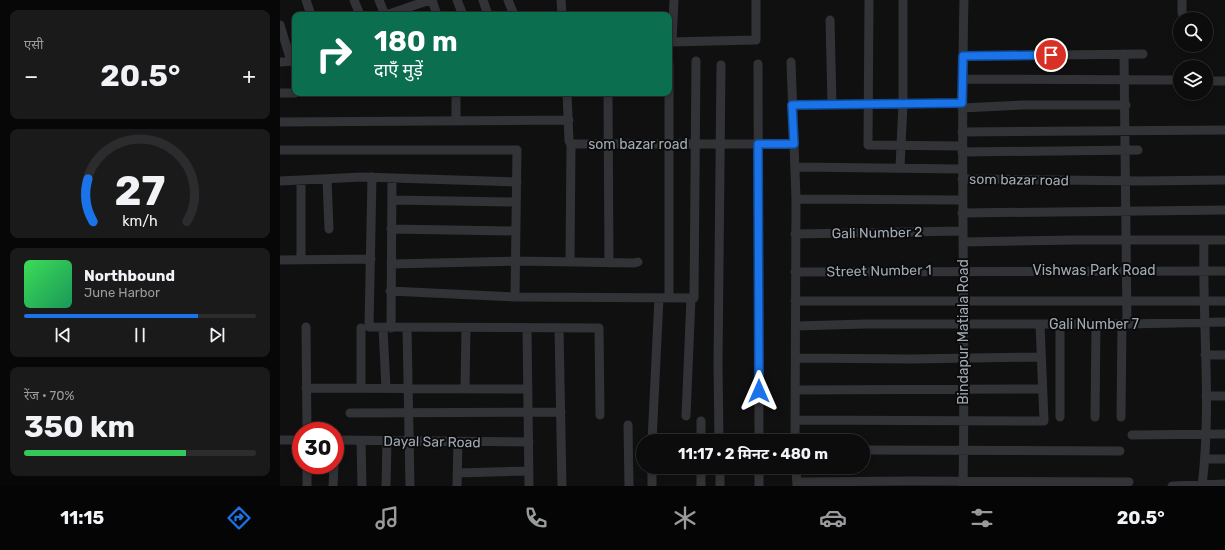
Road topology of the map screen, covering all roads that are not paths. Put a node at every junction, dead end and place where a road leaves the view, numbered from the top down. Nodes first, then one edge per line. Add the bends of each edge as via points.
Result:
1 (306, 0) edge
2 (354, 0) edge
3 (379, 0) edge
4 (431, 0) edge
5 (457, 0) edge
6 (483, 0) edge
7 (508, 0) edge
8 (561, 0) edge
9 (674, 0) edge
10 (756, 0) edge
11 (869, 0) edge
12 (903, 0) edge
13 (964, 0) edge
14 (1182, 0) edge
15 (408, 8) edge
16 (310, 12) edge
17 (359, 12) edge
18 (385, 12) edge
19 (395, 12) edge
20 (436, 12) edge
21 (462, 12) edge
22 (487, 12) edge
23 (513, 12) edge
24 (562, 12) edge
25 (1182, 12) edge
26 (830, 20) dead end
27 (280, 24) edge
28 (672, 28) edge
29 (672, 42) edge
30 (1124, 54) junction
31 (1143, 54) dead end
32 (963, 56) junction
33 (292, 58) edge
34 (292, 61) edge
35 (696, 61) dead end
36 (280, 62) edge
37 (791, 62) dead end
38 (758, 64) dead end
39 (721, 65) dead end
40 (962, 79) junction
41 (1125, 80) junction
42 (1173, 80) edge
43 (1213, 80) edge
44 (1225, 81) edge
45 (280, 93) edge
46 (292, 93) edge
47 (456, 96) edge
48 (567, 96) edge
49 (608, 96) edge
50 (669, 96) edge
51 (832, 104) junction
52 (868, 104) junction
53 (903, 104) junction
54 (792, 105) junction
55 (962, 105) junction
56 (1126, 105) junction
57 (569, 120) junction
58 (456, 121) junction
59 (280, 122) edge
60 (1125, 130) junction
61 (1225, 130) edge
62 (962, 132) junction
63 (670, 143) junction
64 (571, 144) junction
65 (609, 144) junction
66 (695, 144) junction
67 (719, 144) junction
68 (758, 144) junction
69 (794, 144) junction
70 (902, 146) junction
71 (962, 148) junction
72 (280, 150) edge
73 (1125, 150) junction
74 (1138, 150) dead end
75 (795, 167) junction
76 (900, 168) junction
77 (962, 169) junction
78 (372, 177) junction
79 (392, 178) junction
80 (327, 179) junction
81 (962, 179) junction
82 (301, 180) junction
83 (1225, 180) edge
84 (280, 181) edge
85 (1126, 181) junction
86 (517, 182) junction
87 (796, 199) junction
88 (392, 200) junction
89 (962, 200) junction
90 (516, 202) junction
91 (1225, 210) edge
92 (1126, 212) junction
93 (962, 213) junction
94 (329, 229) dead end
95 (391, 229) junction
96 (516, 231) junction
97 (960, 231) junction
98 (795, 234) junction
99 (1127, 240) junction
100 (1204, 240) junction
101 (1225, 240) edge
102 (963, 242) junction
103 (371, 259) junction
104 (280, 260) edge
105 (301, 260) junction
106 (516, 261) junction
107 (570, 262) junction
108 (638, 262) dead end
109 (609, 263) junction
110 (391, 264) junction
111 (963, 270) junction
112 (1126, 270) junction
113 (1203, 271) junction
114 (1225, 271) edge
115 (795, 272) junction
116 (390, 291) junction
117 (515, 297) junction
118 (659, 298) junction
119 (669, 298) junction
120 (691, 298) junction
121 (963, 300) junction
122 (1127, 300) junction
123 (795, 301) junction
124 (1204, 301) junction
125 (1225, 301) edge
126 (1204, 322) junction
127 (1225, 322) edge
128 (964, 324) junction
129 (1040, 324) junction
130 (1060, 324) junction
131 (1096, 324) junction
132 (1124, 324) junction
133 (796, 326) junction
134 (306, 327) dead end
135 (361, 328) dead end
136 (387, 328) junction
137 (407, 328) junction
138 (466, 328) junction
139 (527, 328) junction
140 (559, 328) junction
141 (1205, 355) junction
142 (1225, 355) edge
143 (1040, 356) junction
144 (796, 358) junction
145 (964, 358) junction
146 (306, 388) junction
147 (361, 388) junction
148 (386, 388) junction
149 (410, 388) junction
150 (465, 388) junction
151 (528, 389) junction
152 (964, 389) junction
153 (1041, 389) junction
154 (796, 390) junction
155 (1206, 396) junction
156 (1225, 396) edge
157 (528, 412) junction
158 (562, 412) junction
159 (350, 413) dead end
160 (410, 413) junction
161 (600, 415) dead end
162 (686, 416) dead end
163 (1060, 417) dead end
164 (1121, 417) dead end
165 (1095, 418) dead end
166 (796, 420) junction
167 (964, 420) junction
168 (701, 421) dead end
169 (307, 422) edge
170 (628, 425) dead end
171 (652, 434) edge
172 (701, 434) edge
173 (719, 434) edge
174 (759, 434) edge
175 (795, 434) edge
176 (1208, 434) junction
177 (1225, 434) edge
178 (1132, 435) dead end
179 (280, 440) edge
180 (292, 440) edge
181 (344, 440) edge
182 (361, 441) junction
183 (387, 441) junction
184 (411, 441) junction
185 (458, 442) junction
186 (529, 442) junction
187 (870, 450) edge
188 (963, 450) junction
189 (1120, 451) dead end
190 (1206, 458) junction
191 (1225, 459) edge
192 (530, 471) junction
193 (457, 473) junction
194 (307, 474) edge
195 (334, 474) edge
196 (652, 474) edge
197 (701, 474) edge
198 (720, 474) edge
199 (759, 474) edge
200 (796, 474) edge
201 (1129, 482) dead end
202 (797, 484) edge
203 (963, 484) edge
204 (1070, 484) edge
205 (1225, 484) edge
206 (1202, 485) edge
207 (307, 486) edge
208 (333, 486) edge
209 (362, 486) edge
210 (386, 486) edge
211 (410, 486) edge
212 (457, 486) edge
213 (529, 486) edge
214 (562, 486) edge
215 (629, 486) edge
216 (652, 486) edge
217 (701, 486) edge
218 (720, 486) edge
219 (759, 486) edge
220 (1172, 486) edge

1 - 16 street
2 - 17 street
3 - 18 street
4 - 15 street
4 - 20 street
5 - 21 street
6 - 22 street
7 - 23 street
8 - 24 street
9 - 28 street
10 - 29 street via 756,40
11 - 52 street
12 - 53 street
13 - 32 street, som bazar road
14 - 25 street
15 - 19 street
26 - 51 street
27 - 33 street
30 - 31 street
30 - 32 street
30 - 41 street
32 - 40 street, som bazar road
34 - 36 street
35 - 66 street
37 - 54 street
38 - 68 street
39 - 67 street
40 - 41 street
40 - 55 street, som bazar road
41 - 42 street
41 - 56 street
43 - 44 street
45 - 46 street
47 - 58 street
48 - 57 street, som bazar road
49 - 65 street
50 - 63 street
51 - 52 street
51 - 54 street
52 - 53 street
52 - 70 street via 868,145
53 - 55 street
53 - 70 street
54 - 69 street
55 - 56 street
55 - 62 street, som bazar road
56 - 60 street
57 - 58 street
57 - 64 street, som bazar road
58 - 59 street
60 - 61 street
60 - 62 street
60 - 73 street
62 - 71 street, som bazar road
63 - 65 street, som bazar road
63 - 66 street, som bazar road
63 - 119 street
64 - 65 street, som bazar road
64 - 107 street
65 - 109 street
66 - 67 street, som bazar road
66 - 120 street via 695,296
67 - 68 street, som bazar road
67 - 173 street
68 - 69 street, som bazar road
68 - 174 street
69 - 75 street
70 - 71 street
70 - 76 street
71 - 73 street
71 - 77 street, som bazar road
72 - 86 street via 517,150
73 - 74 street
73 - 85 street
75 - 76 street
75 - 87 street
76 - 77 street
77 - 81 street, som bazar road
78 - 79 street
78 - 80 street
78 - 103 street
79 - 86 street
79 - 88 street
80 - 82 street
80 - 94 street
81 - 85 street, som bazar road
81 - 89 street, Bindapur Matiala Road
82 - 84 street
82 - 105 street
83 - 85 street, som bazar road
85 - 92 street
86 - 90 street
87 - 89 street
87 - 98 street
88 - 90 street
88 - 95 street
89 - 93 street, Bindapur Matiala Road
90 - 96 street
91 - 92 street
92 - 93 street
92 - 99 street
93 - 97 street, Bindapur Matiala Road
95 - 96 street
95 - 110 street
96 - 106 street
97 - 98 street, Gali Number 2
97 - 102 street, Bindapur Matiala Road
98 - 115 street
99 - 100 street
99 - 102 street
99 - 112 street
100 - 101 street
100 - 113 street
102 - 111 street, Bindapur Matiala Road
103 - 105 street
103 - 136 street via 368,326
104 - 105 street
106 - 107 street
106 - 110 street
106 - 117 street
107 - 109 street
108 - 109 street
110 - 116 street
111 - 112 street, Vishwas Park Road
111 - 115 street, Street Number 1
111 - 121 street, Bindapur Matiala Road
112 - 113 street, Vishwas Park Road
112 - 122 street
113 - 114 street, Vishwas Park Road
113 - 124 street
115 - 123 street
116 - 117 street
116 - 136 street
117 - 118 street
118 - 119 street
118 - 171 street
119 - 120 street
120 - 162 street
121 - 122 street
121 - 123 street
121 - 128 street, Bindapur Matiala Road
122 - 124 street
122 - 132 street
123 - 133 street
124 - 125 street
124 - 126 street
126 - 127 street, Gali Number 7
126 - 132 street, Gali Number 7
126 - 141 street
128 - 129 street, Gali Number 7
128 - 133 street, Gali Number 7
128 - 145 street, Bindapur Matiala Road
129 - 130 street, Gali Number 7
129 - 143 street
130 - 131 street, Gali Number 7
130 - 163 street
131 - 132 street, Gali Number 7
131 - 165 street
132 - 164 street
133 - 144 street
134 - 146 street
135 - 147 street
136 - 137 street
136 - 148 street
137 - 138 street
137 - 149 street
138 - 139 street
138 - 150 street
139 - 140 street
139 - 151 street
140 - 158 street
140 - 161 street via 599,328
141 - 142 street
141 - 155 street
143 - 145 street
143 - 153 street
144 - 145 street
144 - 154 street
145 - 152 street, Bindapur Matiala Road
146 - 147 street
146 - 169 street
147 - 148 street
148 - 149 street
149 - 150 street
149 - 160 street
150 - 151 street
151 - 157 street
152 - 153 street
152 - 154 street
152 - 167 street, Bindapur Matiala Road
153 - 167 street via 1044,421
154 - 166 street
155 - 156 street
155 - 176 street
157 - 158 street
157 - 160 street
157 - 186 street
158 - 214 street
159 - 160 street
160 - 184 street
166 - 167 street
166 - 175 street
167 - 188 street, Bindapur Matiala Road
168 - 172 street
170 - 215 street
176 - 177 street
176 - 178 street
176 - 190 street
179 - 180 street
181 - 182 street, Dayal Sar Road
182 - 183 street, Dayal Sar Road
182 - 209 street
183 - 184 street, Dayal Sar Road
183 - 210 street
184 - 185 street, Dayal Sar Road
184 - 211 street
185 - 186 street, Dayal Sar Road
185 - 193 street
186 - 192 street
187 - 188 street
188 - 189 street
188 - 203 street, Bindapur Matiala Road
190 - 191 street
190 - 206 street
192 - 193 street
192 - 213 street
193 - 212 street
194 - 207 street
195 - 208 street
196 - 216 street
197 - 217 street
198 - 218 street
199 - 219 street
200 - 202 street
201 - 204 street
202 - 203 street
203 - 204 street
205 - 206 street
206 - 220 street

